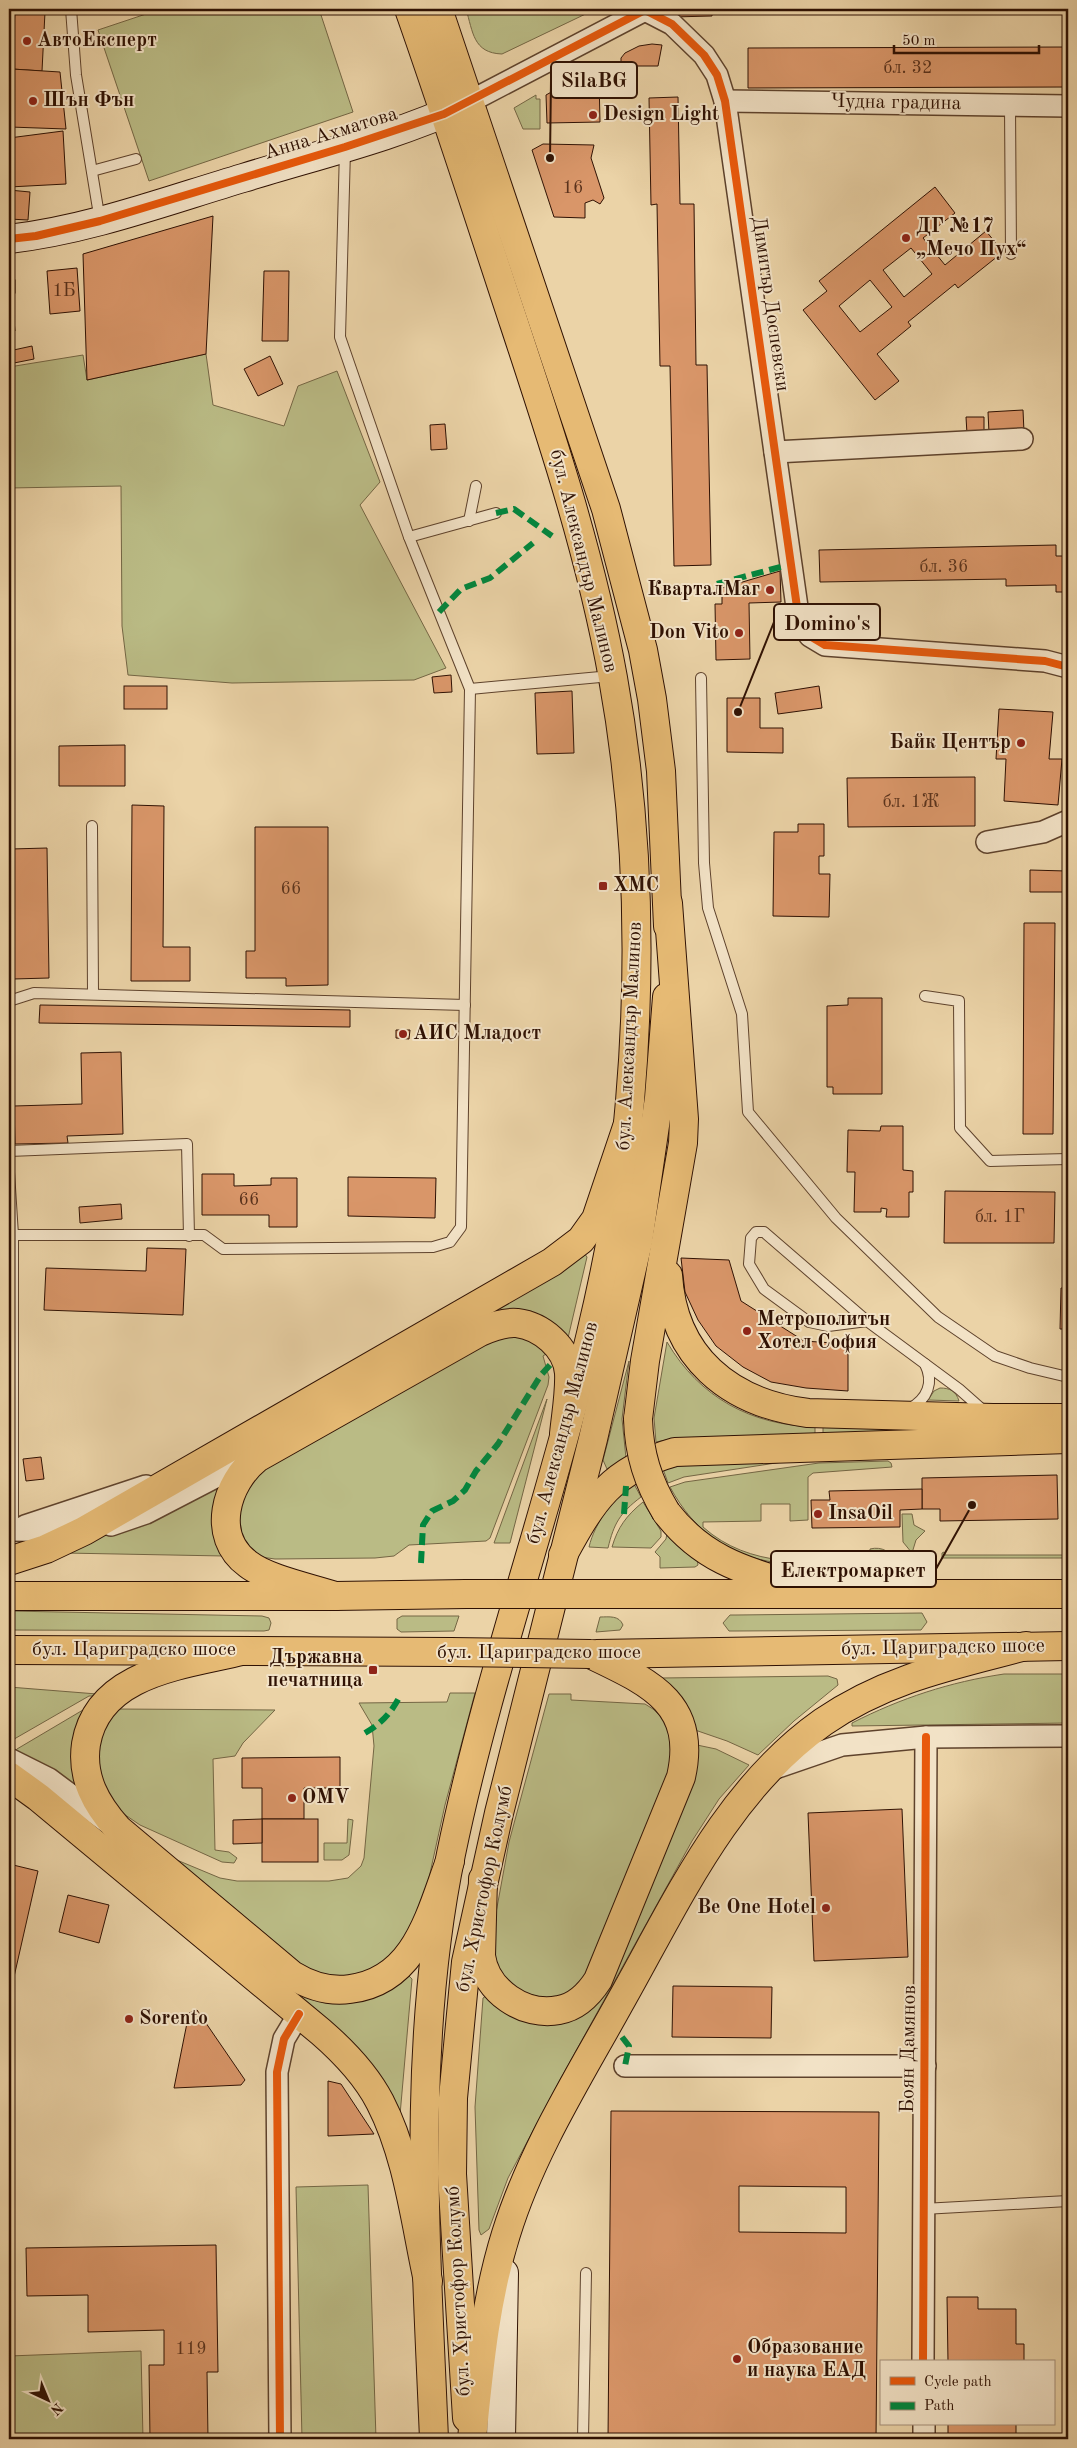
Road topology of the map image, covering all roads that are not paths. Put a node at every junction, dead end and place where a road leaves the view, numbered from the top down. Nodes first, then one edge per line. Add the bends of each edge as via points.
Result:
1 (71, 9) edge
2 (410, 9) edge
3 (438, 9) edge
4 (644, 10) edge
5 (725, 101) junction
6 (469, 102) junction
7 (1010, 105) junction
8 (1068, 106) edge
9 (444, 114) junction
10 (345, 147) junction
11 (136, 159) dead end
12 (92, 171) junction
13 (100, 221) junction
14 (9, 239) edge
15 (1011, 254) dead end
16 (1022, 439) dead end
17 (775, 452) junction
18 (476, 486) dead end
19 (496, 513) dead end
20 (469, 521) junction
21 (409, 537) junction
22 (1068, 667) edge
23 (613, 676) junction
24 (701, 678) dead end
25 (470, 689) junction
26 (1068, 822) edge
27 (92, 826) dead end
28 (987, 842) dead end
29 (668, 902) junction
30 (93, 994) junction
31 (925, 996) dead end
32 (9, 1001) edge
33 (465, 1005) junction
34 (628, 1124) junction
35 (9, 1151) edge
36 (1068, 1159) edge
37 (9, 1172) edge
38 (13, 1235) junction
39 (189, 1236) junction
40 (666, 1249) junction
41 (867, 1321) junction
42 (924, 1363) junction
43 (1068, 1377) edge
44 (897, 1416) junction
45 (993, 1418) junction
46 (1068, 1418) edge
47 (564, 1434) junction
48 (1068, 1438) edge
49 (271, 1448) junction
50 (204, 1464) junction
51 (11, 1530) edge
52 (84, 1531) junction
53 (563, 1555) junction
54 (9, 1561) edge
55 (826, 1594) junction
56 (1068, 1594) edge
57 (9, 1596) edge
58 (335, 1596) junction
59 (509, 1630) joint
60 (1026, 1646) junction
61 (1068, 1646) edge
62 (9, 1650) edge
63 (242, 1651) junction
64 (590, 1654) junction
65 (1068, 1736) edge
66 (926, 1737) junction
67 (9, 1759) edge
68 (765, 1772) junction
69 (9, 1776) edge
70 (118, 1829) junction
71 (450, 1861) junction
72 (483, 1879) junction
73 (299, 2014) junction
74 (625, 2066) dead end
75 (925, 2066) junction
76 (1068, 2201) edge
77 (923, 2209) junction
78 (506, 2235) junction
79 (586, 2273) dead end
80 (428, 2281) junction
81 (430, 2328) junction
82 (923, 2360) edge
83 (924, 2426) edge
84 (280, 2439) edge
85 (422, 2439) edge
86 (434, 2439) edge
87 (468, 2439) edge
88 (472, 2439) edge
89 (501, 2439) edge
90 (583, 2439) edge
91 (924, 2439) edge

1 - 12 lane via 76,76
2 - 9 main road, бул. Александър Малинов
3 - 6 main road, бул. Александър Малинов
4 - 5 street, Димитър Доспевски via 672,24 704,55 717,74
4 - 6 street, Анна Ахматова
5 - 7 street, Чудна градина
5 - 17 street, Димитър Доспевски
6 - 9 street, Анна Ахматова
6 - 29 main road, бул. Александър Малинов via 626,576 652,699
7 - 8 street, Чудна градина
7 - 15 lane
9 - 10 street, Анна Ахматова
9 - 23 main road, бул. Александър Малинов via 539,398 595,592
10 - 13 street, Анна Ахматова
10 - 21 lane via 340,337
11 - 12 lane
12 - 13 lane
13 - 14 street, Анна Ахматова
16 - 17 street
17 - 22 street, Димитър Доспевски via 799,621 810,636 825,645 1045,661
18 - 20 lane
19 - 20 lane
20 - 21 lane
21 - 25 lane
23 - 25 lane
23 - 34 main road, бул. Александър Малинов via 629,789 637,902 636,1012
24 - 43 lane via 704,862 708,908 742,1014 748,1112 836,1218 938,1317 995,1356
25 - 33 lane
26 - 28 street via 1044,832
27 - 30 lane
29 - 40 main road via 684,1119
29 - 53 main road, бул. Александър Малинов via 666,1004 659,1098 644,1206 612,1362
30 - 32 lane via 34,993
30 - 33 lane
31 - 36 lane via 959,1000 960,1128 990,1161
33 - 39 lane via 462,1218 461,1227 450,1242 433,1247 223,1249 204,1236
34 - 47 main road, бул. Александър Малинов via 610,1245
34 - 50 main road via 596,1219 569,1250 529,1277
35 - 39 lane via 187,1144
37 - 38 lane
38 - 39 lane
38 - 51 lane
40 - 44 main road via 668,1284 684,1340 702,1363 728,1385 745,1396 784,1410
40 - 55 main road, bridge via 645,1361 638,1419 643,1464 652,1487 666,1512 684,1533 718,1559 747,1572
41 - 41 lane via 828,1326 802,1317 764,1289 755,1277 749,1264 751,1238 756,1232 764,1232
41 - 42 lane
42 - 44 lane via 931,1382 927,1392 916,1406
42 - 45 lane
44 - 45 main road
45 - 46 main road
47 - 49 main road via 569,1373 561,1350 540,1332 516,1324 504,1324 480,1332
47 - 59 main road, бул. Александър Малинов
48 - 53 main road via 675,1452 634,1468 606,1488 583,1519
49 - 52 street via 146,1513 118,1524
49 - 58 main road via 246,1467 232,1486 226,1509 234,1549 248,1564 262,1572
50 - 51 street
50 - 52 main road
51 - 52 street
52 - 54 main road via 46,1549
53 - 72 main road, бул. Христофор Колумб
55 - 56 main road
55 - 58 main road, bridge
57 - 58 main road
59 - 71 main road, бул. Христофор Колумб via 471,1768
60 - 61 main road, бул. Цариградско шосе
60 - 64 main road, бул. Цариградско шосе
60 - 68 main road via 886,1686 823,1723
62 - 63 main road, бул. Цариградско шосе
63 - 64 main road, бул. Цариградско шосе, bridge
63 - 70 main road via 140,1678 120,1688 100,1709 87,1740 85,1770 97,1801
64 - 72 main road via 640,1679 668,1701 681,1724 685,1753 681,1777 591,1991 571,2006 544,2011 517,2004 499,1991 487,1976 481,1956
65 - 66 street
66 - 68 street via 842,1745
66 - 75 street, Боян Дамянов
67 - 70 street via 49,1779
68 - 78 main road via 711,1842 570,2092 542,2146
69 - 73 main road
70 - 71 main road via 292,1975 332,1990 374,1984 400,1966 424,1930
71 - 80 main road, бул. Христофор Колумб via 426,2031 423,2105
72 - 87 main road, бул. Христофор Колумб via 466,1962 453,2098 452,2174
73 - 80 main road via 348,2058 380,2102 401,2157
73 - 84 street via 284,2039 277,2072
74 - 75 street
75 - 77 street, Боян Дамянов
76 - 77 lane
77 - 82 street, Боян Дамянов
78 - 88 main road via 483,2334
78 - 89 street, бул. Христофор Колумб
79 - 90 lane
80 - 81 main road, бул. Христофор Колумб
81 - 85 street, бул. Христофор Колумб
81 - 86 main road
83 - 91 street

